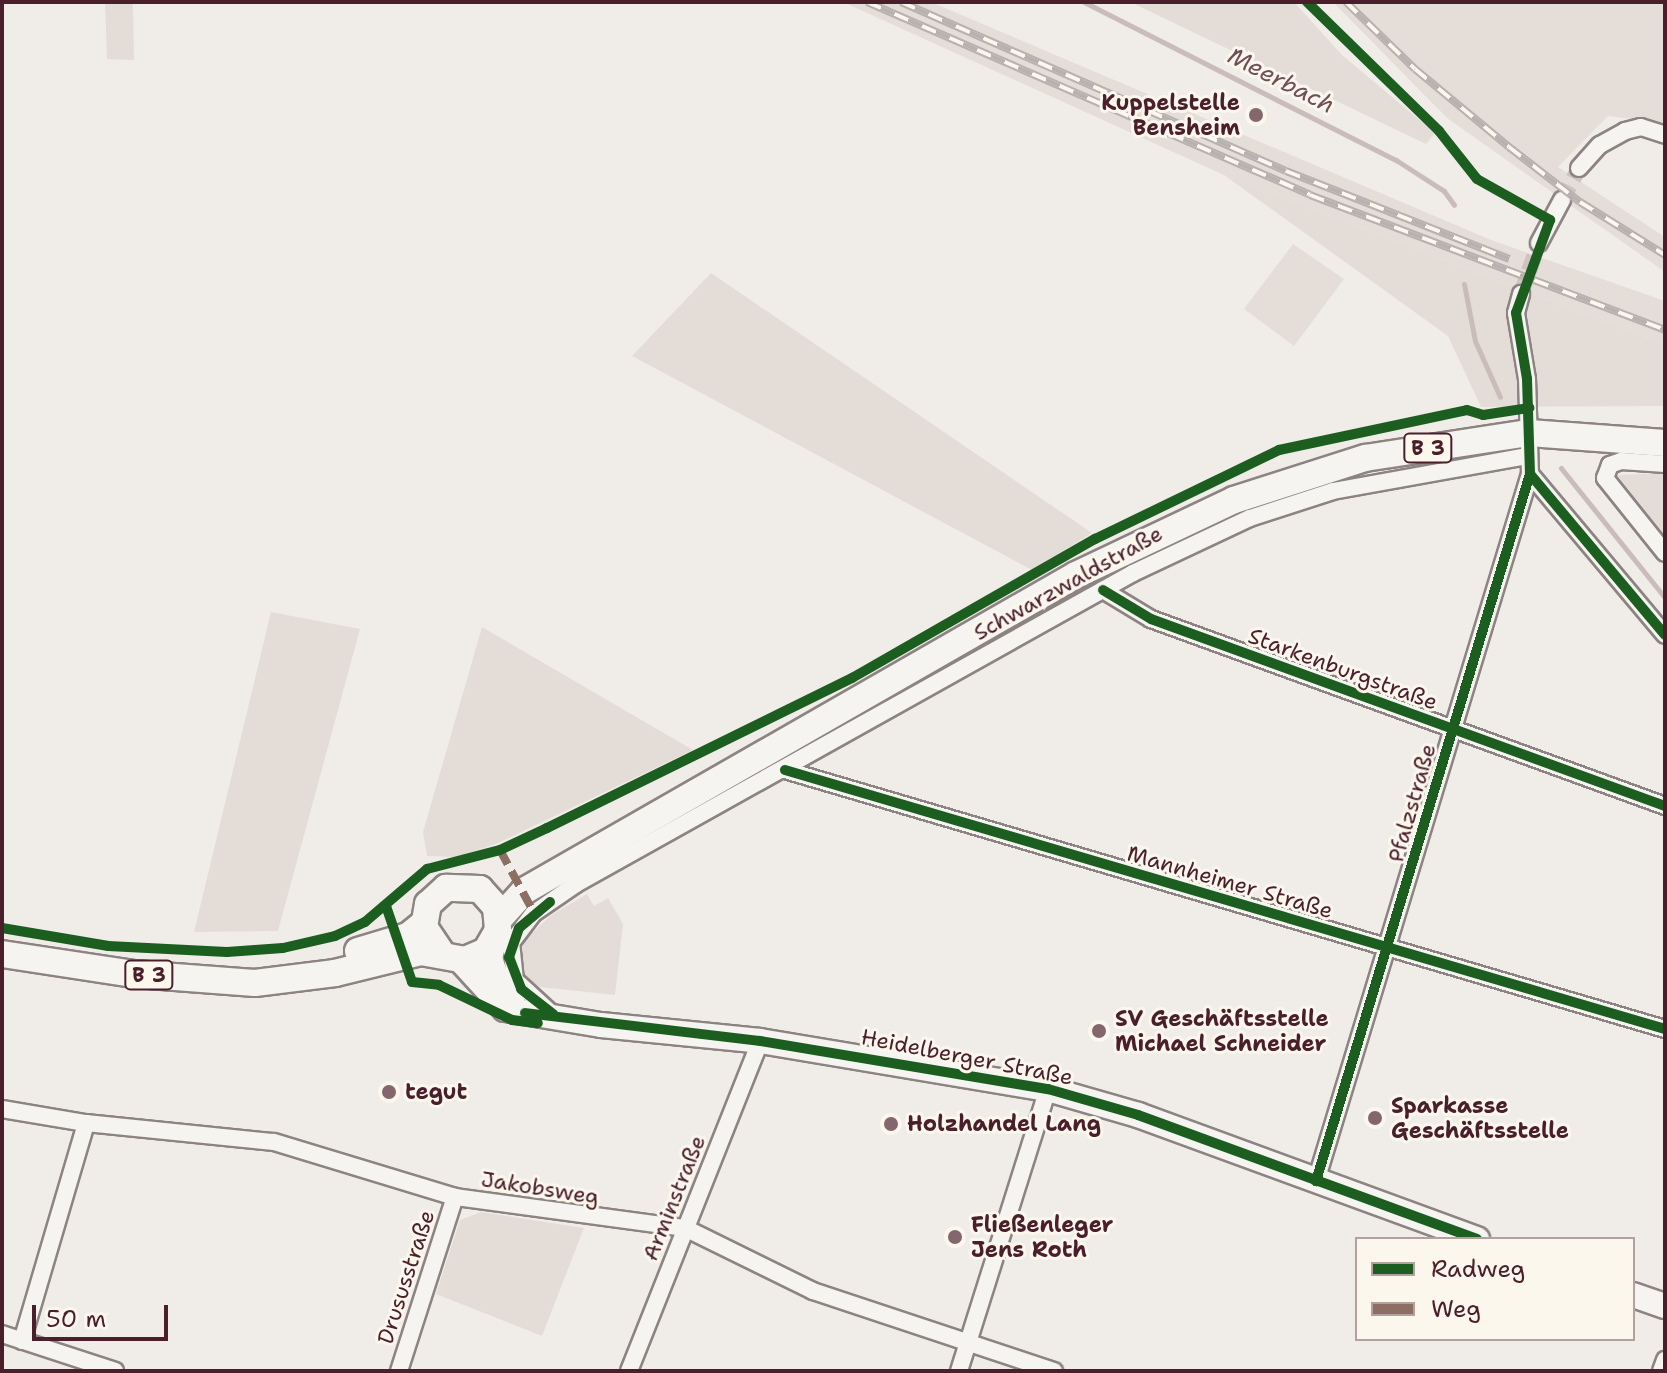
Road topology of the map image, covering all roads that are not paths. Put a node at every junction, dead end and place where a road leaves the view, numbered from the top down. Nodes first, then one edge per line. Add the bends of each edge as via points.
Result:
1 (1665, 135) edge
2 (1579, 168) tunnel mouth
3 (1562, 200) tunnel mouth
4 (1539, 243) tunnel mouth
5 (1521, 294) tunnel mouth
6 (1665, 443) edge
7 (1528, 445) junction
8 (1665, 464) edge
9 (1530, 474) junction
10 (1665, 553) edge
11 (1103, 590) junction
12 (1665, 635) edge
13 (1454, 731) junction
14 (785, 770) junction
15 (1665, 806) edge
16 (494, 919) junction
17 (424, 923) junction
18 (1389, 949) junction
19 (2, 954) edge
20 (451, 957) junction
21 (211, 979) junction
22 (525, 1013) junction
23 (559, 1018) junction
24 (1665, 1029) edge
25 (760, 1041) junction
26 (1048, 1089) junction
27 (2, 1109) edge
28 (86, 1123) junction
29 (1316, 1181) junction
30 (455, 1197) junction
31 (685, 1228) junction
32 (1471, 1237) edge
33 (1635, 1296) edge
34 (1665, 1306) edge
35 (2, 1334) edge
36 (22, 1341) junction
37 (971, 1341) junction
38 (1665, 1360) edge
39 (115, 1371) edge
40 (399, 1371) edge
41 (629, 1371) edge
42 (959, 1371) edge
43 (1054, 1371) edge
44 (1661, 1371) edge

1 - 2 street via 1641,127 1625,131 1600,145
3 - 4 street
5 - 7 street, Pfalzstraße via 1516,313
6 - 7 main road, Schwarzwaldstraße / B 3
7 - 9 street, Pfalzstraße
7 - 11 street, Schwarzwaldstraße via 1319,495 1250,518
7 - 16 main road, Schwarzwaldstraße / B 3 via 1365,458 1272,486 1170,527 524,891
8 - 10 street via 1621,461 1605,472 1608,485
9 - 12 street
9 - 13 street, Pfalzstraße
11 - 13 street, Starkenburgstraße via 1151,619
11 - 14 street, Schwarzwaldstraße
13 - 15 street, Starkenburgstraße
13 - 18 street, Pfalzstraße
14 - 18 street, Mannheimer Straße
14 - 23 street, Schwarzwaldstraße via 576,884 519,928 509,957 515,980 528,997
16 - 17 main road via 470,885 446,888 428,904
16 - 20 main road, B 3 via 476,957
16 - 22 street via 490,958 496,977
17 - 20 main road, Heidelberger Straße via 428,939
17 - 21 main road, B 3 via 408,936 333,958
18 - 24 street, Mannheimer Straße
18 - 29 street, Pfalzstraße
19 - 21 main road, B 3
20 - 21 main road, B 3 via 421,952 287,980
20 - 22 street, Heidelberger Straße via 497,1002
22 - 23 street, Heidelberger Straße
23 - 25 street, Heidelberger Straße
25 - 26 street, Heidelberger Straße
25 - 31 street, Arminstraße
26 - 29 street, Heidelberger Straße via 1138,1115
26 - 37 street
27 - 28 street, Jakobsweg
28 - 30 street, Jakobsweg via 274,1142
28 - 36 street
29 - 32 street, Heidelberger Straße
30 - 31 street, Jakobsweg
30 - 40 street, Drususstraße
31 - 37 street, Jakobsweg via 813,1291
31 - 41 street, Arminstraße
33 - 34 street
35 - 36 street
36 - 39 street
37 - 42 street
37 - 43 street, Jakobsweg
38 - 44 street

